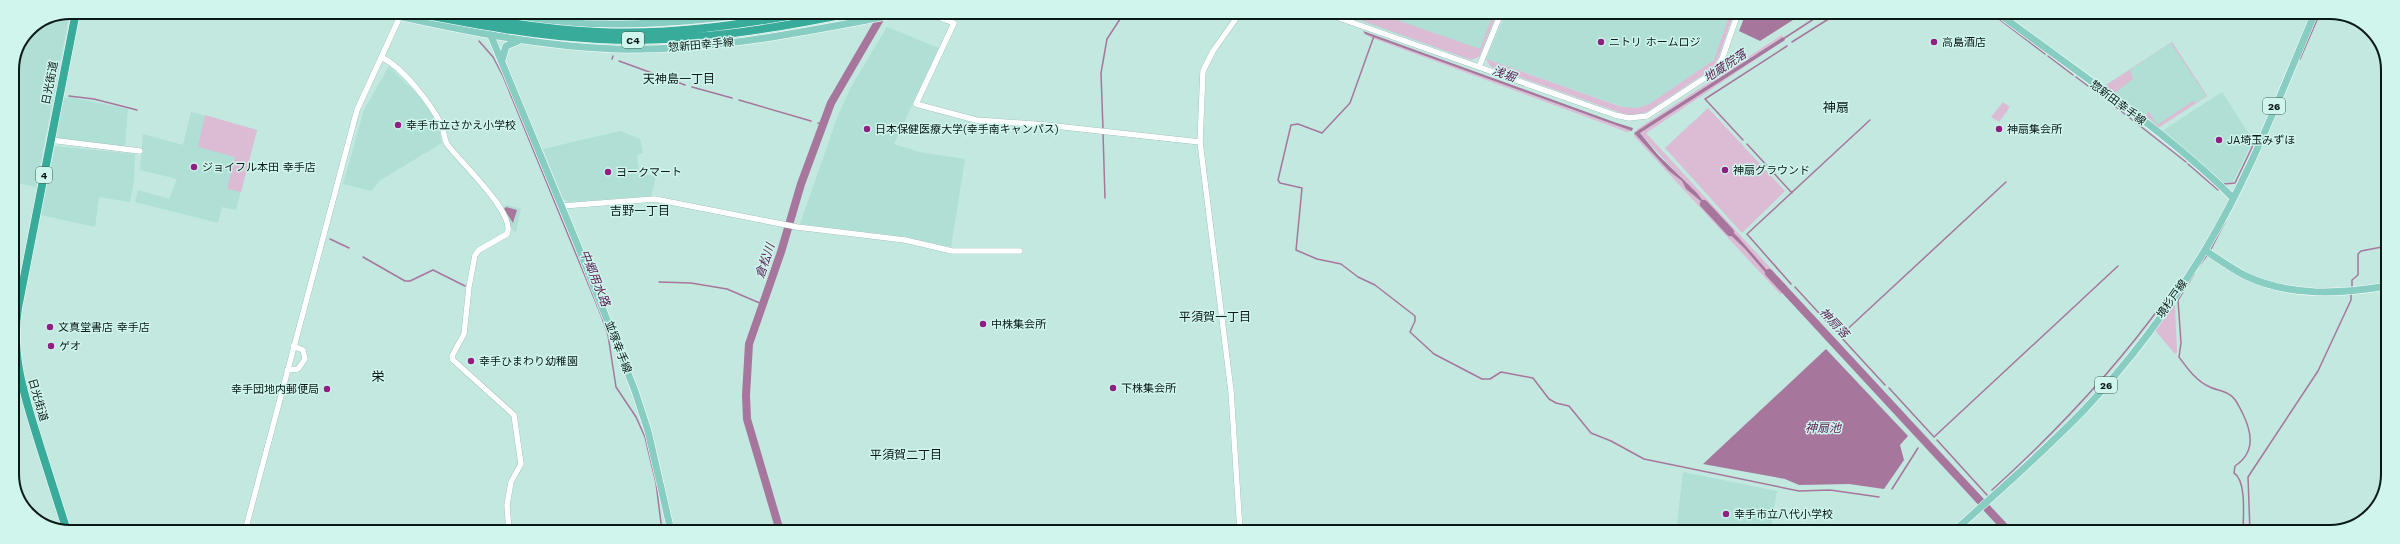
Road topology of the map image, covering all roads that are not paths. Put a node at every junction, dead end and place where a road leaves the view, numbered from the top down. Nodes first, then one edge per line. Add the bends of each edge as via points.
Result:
1 (75, 19) edge
2 (399, 19) edge
3 (423, 19) edge
4 (448, 19) edge
5 (484, 19) edge
6 (487, 19) edge
7 (488, 19) edge
8 (521, 19) edge
9 (712, 19) edge
10 (766, 19) edge
11 (813, 19) edge
12 (856, 19) edge
13 (875, 19) edge
14 (943, 19) edge
15 (1236, 19) edge
16 (1342, 19) edge
17 (1499, 19) edge
18 (1736, 19) edge
19 (2006, 19) edge
20 (2312, 19) edge
21 (856, 23) junction
22 (492, 35) junction
23 (524, 41) junction
24 (535, 42) junction
25 (383, 58) junction
26 (502, 60) junction
27 (1479, 67) junction
28 (50, 140) junction
29 (1200, 142) junction
30 (140, 151) dead end
31 (2232, 198) junction
32 (562, 206) junction
33 (2205, 250) junction
34 (1020, 251) dead end
35 (2381, 287) edge
36 (19, 303) edge
37 (293, 346) junction
38 (287, 370) junction
39 (19, 376) edge
40 (65, 524) edge
41 (247, 525) edge
42 (508, 525) edge
43 (670, 525) edge
44 (1240, 525) edge
45 (1961, 525) edge

1 - 28 highway, 日光街道 / 4
2 - 25 street
3 - 22 main road
4 - 11 highway, C4, bridge via 520,32 640,40 723,34
5 - 22 main road, 並塚幸手線
6 - 24 main road via 492,24 516,28
7 - 10 highway, C4, bridge via 538,28 600,32 658,32
8 - 9 main road via 599,25
12 - 21 street
13 - 21 main road, 惣新田幸手線
14 - 29 street via 954,23 916,104 976,120
15 - 29 street via 1213,51 1203,71
16 - 27 street
17 - 27 street
18 - 27 street via 1722,59 1714,72 1655,112 1640,118 1621,117
19 - 31 main road, 惣新田幸手線 via 2157,132 2193,161
20 - 31 main road, 境杉戸線 / 26
21 - 24 main road, 惣新田幸手線 via 744,41 674,48 616,49
22 - 23 main road, 惣新田幸手線
22 - 26 main road, 並塚幸手線
23 - 24 main road, 惣新田幸手線
23 - 26 main road via 507,44
25 - 37 street via 357,110
25 - 42 street via 428,100 443,129 447,144 488,190 508,225 507,234 475,255 464,334 452,356 453,360 514,415 521,464 511,482
26 - 32 main road, 並塚幸手線
28 - 30 street
28 - 36 highway, 日光街道 / 4
29 - 44 street via 1231,391
31 - 33 main road, 境杉戸線 / 26
32 - 34 street via 655,199 796,227 905,240 952,251
32 - 43 main road, 並塚幸手線 via 635,391 648,431
33 - 35 main road via 2244,275 2275,286 2329,293
33 - 45 main road, 境杉戸線 / 26 via 2171,301 2114,375 2047,447
37 - 38 street
37 - 38 street via 303,350 304,359 298,369
38 - 41 street
39 - 40 highway, 日光街道 / 4

